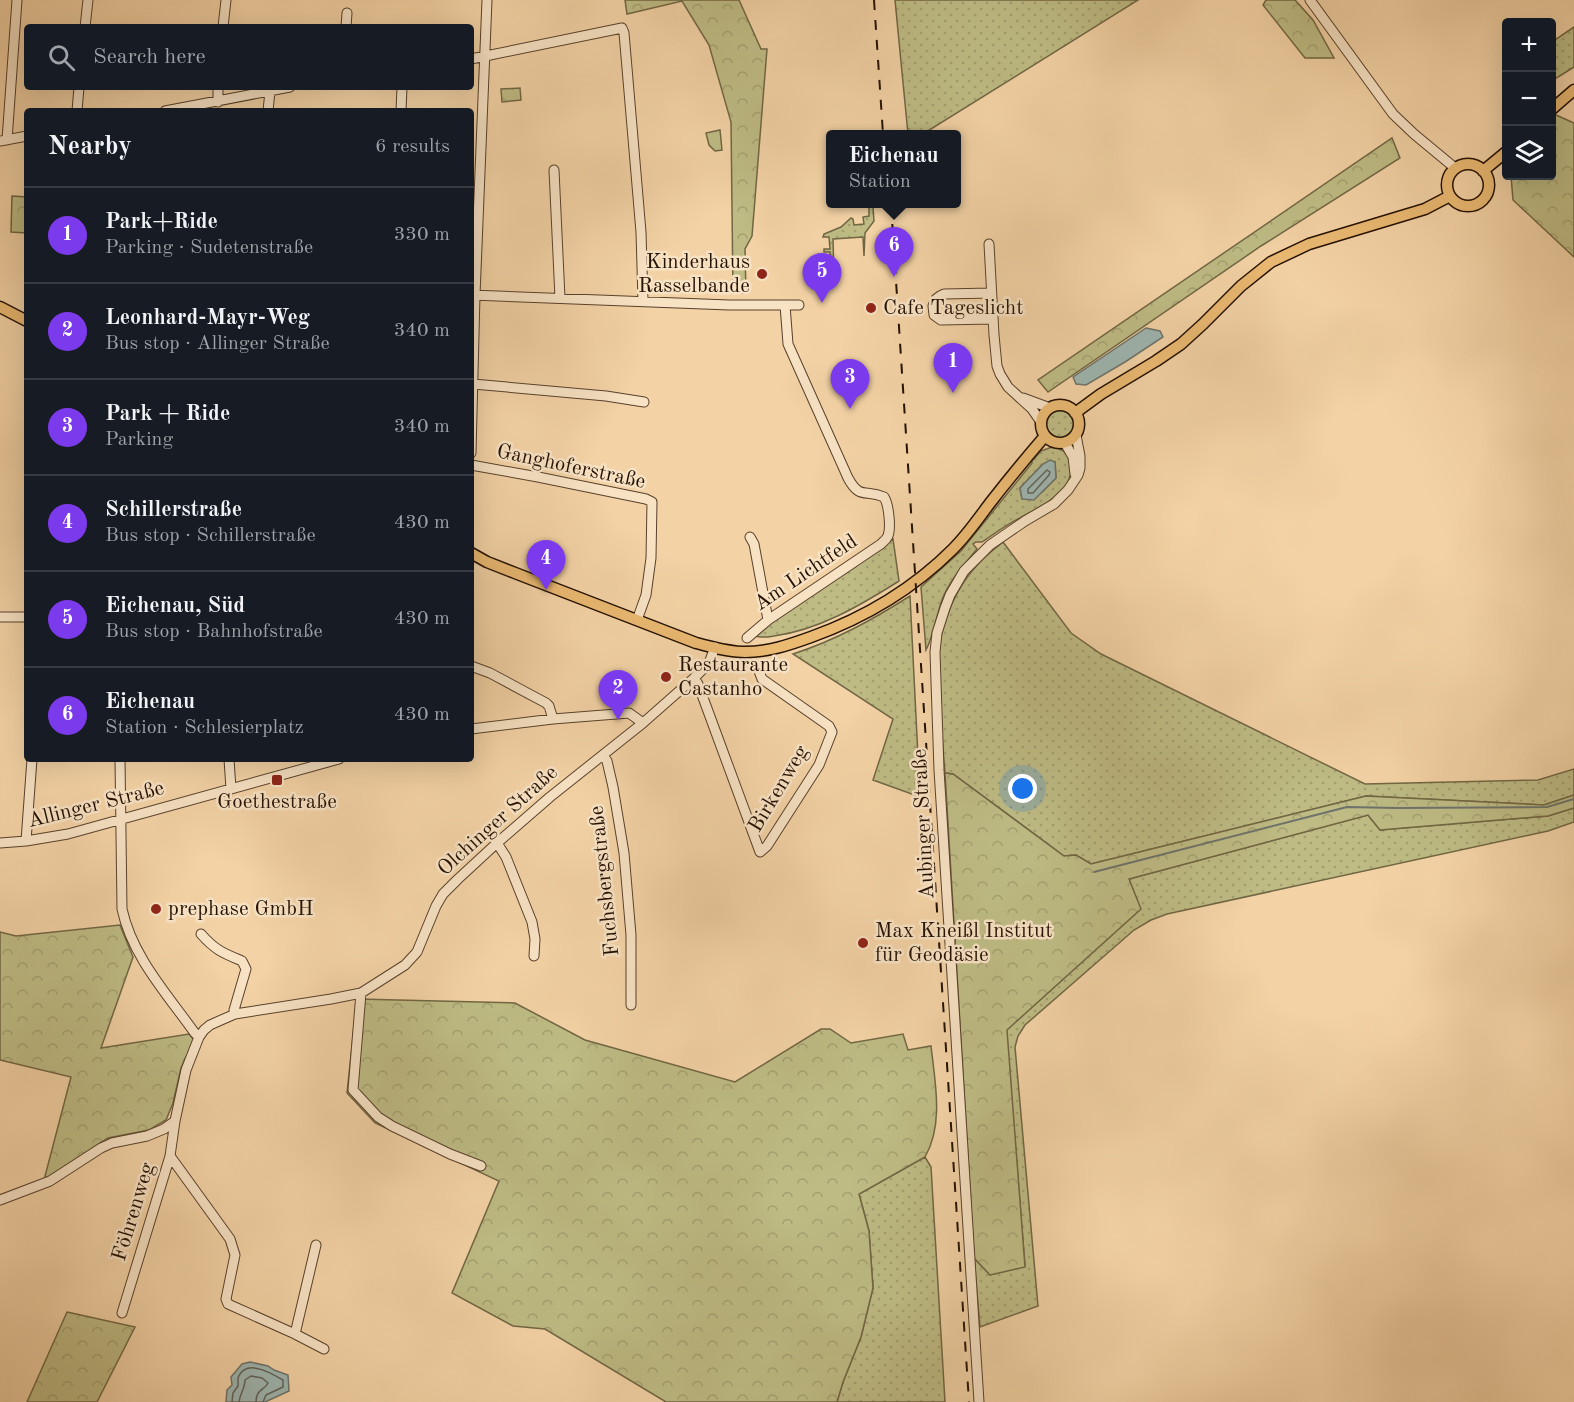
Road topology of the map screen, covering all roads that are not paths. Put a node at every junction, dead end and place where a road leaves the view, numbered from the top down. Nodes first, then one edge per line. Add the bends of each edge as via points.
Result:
1 (17, 0) edge
2 (88, 0) edge
3 (226, 0) edge
4 (487, 0) edge
5 (1310, 0) edge
6 (347, 13) dead end
7 (85, 24) edge
8 (223, 24) edge
9 (346, 24) edge
10 (484, 57) junction
11 (474, 58) edge
12 (79, 90) edge
13 (218, 90) edge
14 (275, 90) edge
15 (402, 90) edge
16 (1574, 90) edge
17 (270, 91) junction
18 (218, 102) junction
19 (1556, 105) edge
20 (77, 108) edge
21 (183, 108) edge
22 (268, 108) edge
23 (401, 108) edge
24 (24, 137) edge
25 (4, 140) edge
26 (1502, 155) edge
27 (1455, 168) junction
28 (554, 170) dead end
29 (1483, 171) junction
30 (1450, 196) junction
31 (989, 244) dead end
32 (474, 273) edge
33 (991, 293) junction
34 (474, 295) edge
35 (560, 298) junction
36 (643, 301) junction
37 (785, 305) junction
38 (799, 305) dead end
39 (1, 309) edge
40 (993, 319) junction
41 (24, 320) edge
42 (474, 384) edge
43 (1020, 397) junction
44 (644, 402) dead end
45 (1050, 408) junction
46 (1075, 413) junction
47 (1041, 422) junction
48 (1076, 435) junction
49 (1045, 436) junction
50 (1065, 443) junction
51 (474, 466) edge
52 (1073, 482) junction
53 (750, 537) dead end
54 (474, 555) edge
55 (0, 617) edge
56 (24, 617) edge
57 (638, 620) junction
58 (768, 620) junction
59 (747, 638) dead end
60 (715, 647) junction
61 (474, 667) edge
62 (759, 671) dead end
63 (694, 678) junction
64 (553, 719) junction
65 (643, 723) junction
66 (474, 729) edge
67 (603, 755) junction
68 (32, 762) edge
69 (120, 762) edge
70 (229, 762) edge
71 (328, 762) edge
72 (231, 789) junction
73 (120, 819) junction
74 (26, 841) junction
75 (0, 843) edge
76 (497, 843) junction
77 (201, 934) dead end
78 (534, 956) dead end
79 (361, 993) junction
80 (631, 1005) dead end
81 (235, 1014) junction
82 (199, 1037) junction
83 (175, 1121) junction
84 (170, 1156) junction
85 (481, 1166) dead end
86 (0, 1200) edge
87 (316, 1245) dead end
88 (122, 1312) dead end
89 (295, 1334) junction
90 (324, 1349) dead end
91 (979, 1402) edge

1 - 25 street
2 - 7 street
3 - 8 street
4 - 10 street
5 - 27 street via 1393,114
6 - 9 street
10 - 11 street
10 - 32 street
10 - 36 street via 622,28 641,232
12 - 20 street
13 - 18 street
14 - 17 street
15 - 23 street
16 - 19 main road
17 - 18 street
17 - 22 street
18 - 21 street
24 - 25 street
26 - 29 main road
27 - 29 main road via 1467,164
27 - 30 main road via 1448,178
28 - 35 street
29 - 30 main road via 1489,182 1482,200 1468,206
30 - 46 main road via 1425,209 1309,244 1278,258 1241,286 1181,344
31 - 33 street
33 - 40 street
33 - 40 street via 944,294 936,298 933,306 934,315 941,320
34 - 35 street
35 - 36 street
36 - 37 street
37 - 38 street
37 - 58 street, Am Lichtfeld via 788,344 848,478 855,490 884,497 889,530 881,544
39 - 41 main road
40 - 43 street via 997,366 1003,380
42 - 44 street
43 - 45 street
43 - 47 street
45 - 46 main road via 1066,406
45 - 47 main road
46 - 48 main road via 1079,424
47 - 49 main road
48 - 50 main road
48 - 52 street, Aubinger Straße via 1080,463
49 - 50 main road
49 - 60 main road via 970,530 945,556 893,597 849,622 775,649 746,652
50 - 52 street via 1073,457
51 - 57 street, Ganghoferstraße via 652,502 651,558
52 - 91 street, Aubinger Straße via 1059,501 997,539 964,572 945,608 934,652
53 - 58 street
54 - 57 main road
55 - 56 street
57 - 60 main road
58 - 59 street, Am Lichtfeld
60 - 63 street, Olchinger Straße via 710,663
61 - 64 street via 546,703
62 - 63 street, Birkenweg via 762,679 830,726 832,732 819,765 760,852
63 - 65 street, Olchinger Straße
64 - 65 street via 630,713
64 - 66 street
65 - 67 street, Olchinger Straße
67 - 76 street, Olchinger Straße
67 - 80 street, Fuchsbergstraße via 613,787 624,853 631,936
68 - 74 street
69 - 73 street
70 - 72 street
71 - 72 street, Allinger Straße
72 - 73 street, Allinger Straße
73 - 74 street, Allinger Straße
73 - 82 street via 125,920 144,963
74 - 75 street, Allinger Straße
76 - 78 street via 532,922
76 - 79 street, Olchinger Straße via 443,894 411,959
77 - 81 street via 212,946 244,964
79 - 81 street, Olchinger Straße
79 - 85 street via 353,1090 392,1126
81 - 82 street, Olchinger Straße via 210,1025
82 - 83 street via 186,1070
83 - 84 street, Föhrenweg
83 - 86 street via 147,1136 112,1143 50,1181
84 - 88 street, Föhrenweg
84 - 89 street via 230,1239 236,1255 228,1304
87 - 89 street
89 - 90 street

